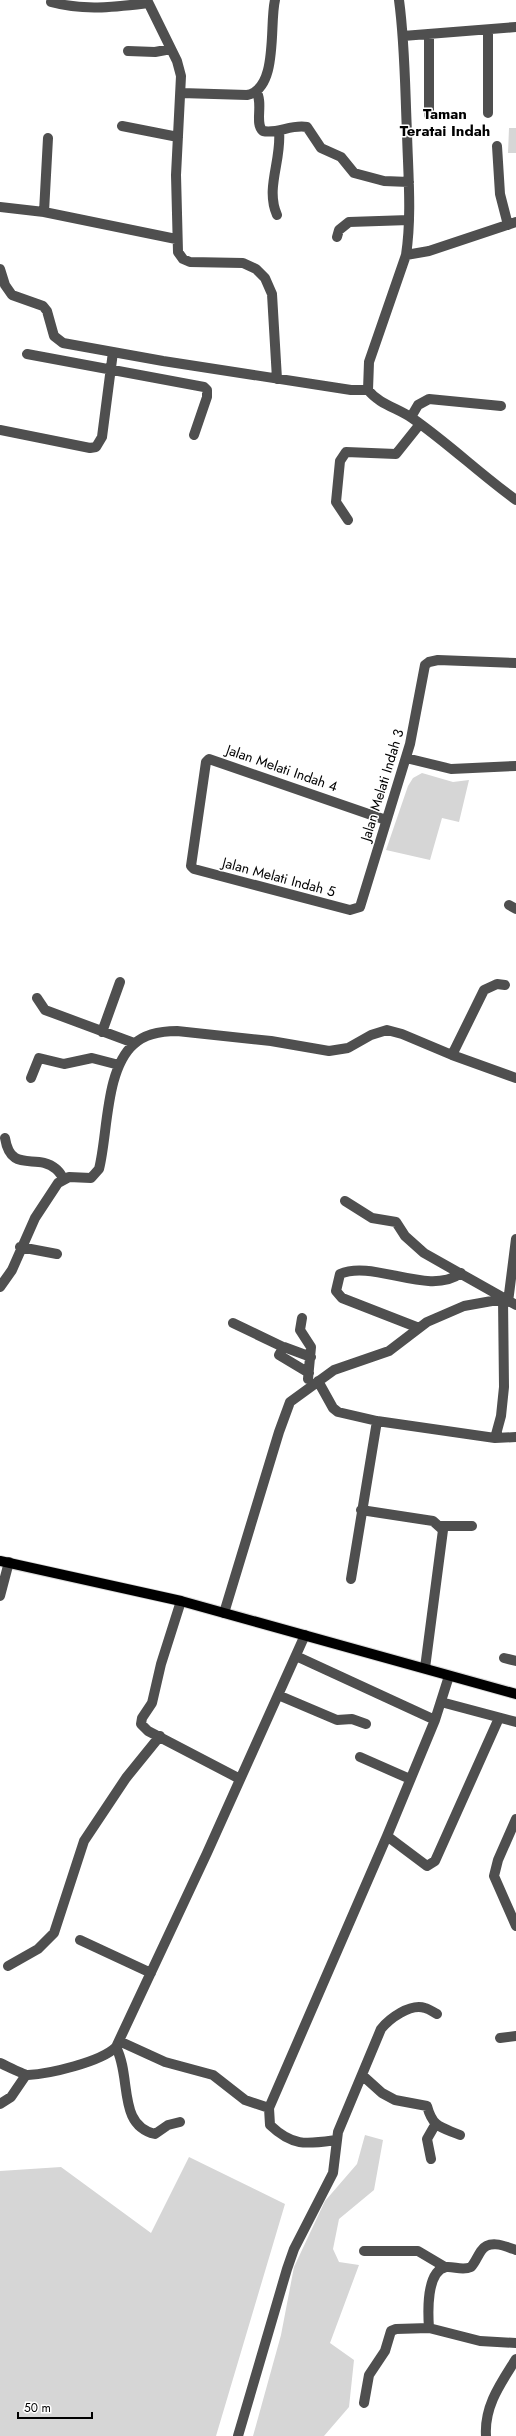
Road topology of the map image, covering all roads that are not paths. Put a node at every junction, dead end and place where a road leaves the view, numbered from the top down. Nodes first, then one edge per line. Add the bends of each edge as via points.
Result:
1 (275, 0) edge
2 (399, 0) edge
3 (51, 2) dead end
4 (148, 2) edge
5 (516, 27) edge
6 (488, 30) junction
7 (429, 35) junction
8 (403, 36) junction
9 (171, 49) junction
10 (128, 51) dead end
11 (256, 92) junction
12 (181, 93) junction
13 (488, 113) dead end
14 (429, 115) dead end
15 (122, 126) dead end
16 (279, 131) junction
17 (178, 137) junction
18 (48, 138) dead end
19 (497, 146) dead end
20 (408, 182) junction
21 (0, 207) edge
22 (44, 212) junction
23 (277, 215) dead end
24 (408, 220) junction
25 (512, 223) edge
26 (337, 237) dead end
27 (176, 239) junction
28 (406, 255) junction
29 (0, 269) edge
30 (113, 352) junction
31 (28, 354) dead end
32 (163, 361) junction
33 (186, 365) junction
34 (110, 371) junction
35 (277, 378) junction
36 (160, 379) junction
37 (184, 383) junction
38 (368, 390) junction
39 (501, 406) dead end
40 (411, 417) junction
41 (420, 424) junction
42 (0, 430) edge
43 (194, 435) dead end
44 (516, 500) edge
45 (348, 520) dead end
46 (516, 663) edge
47 (406, 758) junction
48 (516, 766) edge
49 (386, 820) junction
50 (194, 869) joint
51 (357, 909) joint
52 (120, 982) dead end
53 (505, 984) dead end
54 (37, 998) dead end
55 (102, 1032) junction
56 (134, 1044) junction
57 (452, 1055) junction
58 (118, 1065) junction
59 (31, 1078) dead end
60 (516, 1078) edge
61 (5, 1138) dead end
62 (64, 1178) junction
63 (345, 1201) dead end
64 (516, 1239) edge
65 (20, 1247) junction
66 (56, 1254) dead end
67 (461, 1273) junction
68 (0, 1287) edge
69 (509, 1302) edge
70 (302, 1318) dead end
71 (233, 1323) dead end
72 (419, 1328) junction
73 (283, 1347) junction
74 (311, 1357) junction
75 (309, 1373) junction
76 (318, 1381) junction
77 (308, 1388) junction
78 (376, 1421) junction
79 (516, 1437) edge
80 (496, 1438) junction
81 (361, 1510) junction
82 (441, 1526) junction
83 (472, 1526) dead end
84 (5, 1561) edge
85 (351, 1579) dead end
86 (0, 1596) edge
87 (181, 1601) junction
88 (224, 1613) junction
89 (305, 1635) junction
90 (296, 1656) junction
91 (504, 1658) dead end
92 (516, 1662) edge
93 (425, 1668) junction
94 (449, 1676) junction
95 (516, 1694) edge
96 (278, 1695) junction
97 (442, 1702) junction
98 (499, 1718) junction
99 (435, 1720) junction
100 (516, 1722) edge
101 (366, 1724) dead end
102 (154, 1734) junction
103 (360, 1756) dead end
104 (240, 1779) junction
105 (410, 1779) junction
106 (516, 1819) edge
107 (387, 1836) junction
108 (516, 1926) edge
109 (80, 1940) dead end
110 (8, 1966) dead end
111 (150, 1973) junction
112 (437, 2014) dead end
113 (516, 2036) edge
114 (500, 2038) dead end
115 (117, 2044) junction
116 (0, 2063) edge
117 (26, 2075) junction
118 (362, 2075) junction
119 (0, 2104) edge
120 (269, 2108) junction
121 (180, 2122) dead end
122 (435, 2125) junction
123 (460, 2135) dead end
124 (336, 2140) junction
125 (430, 2159) dead end
126 (516, 2250) edge
127 (364, 2251) dead end
128 (445, 2267) junction
129 (429, 2328) junction
130 (516, 2343) edge
131 (516, 2359) edge
132 (364, 2403) dead end
133 (238, 2436) edge
134 (486, 2436) edge

1 - 11 street via 268,75
2 - 8 street
3 - 4 street via 70,8 88,9
4 - 9 street
5 - 6 street
6 - 7 street
6 - 13 street
7 - 8 street
7 - 14 street
8 - 20 street
9 - 10 street via 155,52
9 - 12 street via 180,71
11 - 12 street via 248,95
11 - 16 street via 260,99 260,129 267,132
12 - 17 street
15 - 17 street
16 - 20 street via 290,126 306,127 321,148 341,157 354,173 384,181
16 - 23 street via 279,156 271,193
17 - 27 street
18 - 22 street
19 - 25 street via 499,185
20 - 24 street
21 - 22 street
22 - 27 street
24 - 26 street via 350,222 339,230
24 - 28 street
25 - 28 street via 429,251
27 - 35 street via 178,252 186,261 243,263 256,269 265,278 272,294
28 - 38 street via 370,362
29 - 30 street via 4,285 12,295 43,306 47,311 54,336 63,342
30 - 32 street
30 - 34 street
31 - 34 street
32 - 33 street
32 - 36 street
33 - 35 street
33 - 37 street
34 - 36 street
34 - 42 street via 102,437 96,447 90,448
35 - 38 street via 351,390
36 - 37 street
37 - 43 street via 207,390
38 - 40 street via 379,400
39 - 40 street via 429,399 418,405
40 - 41 street
41 - 44 street via 481,475
41 - 45 street via 396,454 346,452 340,461 336,502
46 - 47 street, Jalan Melati Indah 3 via 438,660 425,665
47 - 48 street via 451,768
47 - 49 street, Jalan Melati Indah 3
49 - 50 street, Jalan Melati Indah 4 via 209,759 206,762 190,860
49 - 51 street, Jalan Melati Indah 3 via 360,907
50 - 51 street, Jalan Melati Indah 5 via 350,910
52 - 55 street
53 - 57 street via 497,984 484,990
54 - 55 street via 45,1010
55 - 56 street
56 - 57 street via 153,1034 177,1031 271,1041 330,1051 348,1048 371,1035 387,1030
56 - 58 street
57 - 60 street
58 - 59 street via 92,1058 64,1064 39,1058
58 - 62 street via 99,1169 91,1178
61 - 62 street via 6,1149 11,1156 56,1168
62 - 65 street via 35,1218
63 - 67 street via 372,1218 396,1222 408,1240 424,1253
64 - 69 street
65 - 66 street
65 - 68 street via 12,1270
67 - 69 street
67 - 72 street via 449,1278 427,1280 366,1271 348,1270 340,1274 336,1291 342,1298
69 - 72 street via 464,1306
69 - 80 street via 504,1388
70 - 74 street via 300,1330 311,1344
71 - 73 street
72 - 76 street via 389,1351 345,1365
73 - 74 street
73 - 75 street via 279,1356
74 - 75 street
75 - 77 street
76 - 77 street
76 - 78 street via 333,1408 338,1412
77 - 88 street via 290,1402 285,1412
78 - 80 street
78 - 81 street
79 - 80 street
81 - 82 street via 433,1521
81 - 85 street
82 - 83 street
82 - 93 street via 444,1536
84 - 86 street
84 - 87 main road
87 - 88 main road
87 - 102 street via 161,1664 152,1703 142,1718 142,1727
88 - 89 main road
89 - 90 street
89 - 93 main road
90 - 96 street
90 - 99 street
91 - 92 street
93 - 94 main road
94 - 95 main road
94 - 97 street
96 - 101 street via 336,1720 352,1719
96 - 104 street
97 - 98 street
97 - 99 street
98 - 100 street
98 - 107 street via 435,1861 427,1866
99 - 105 street
102 - 104 street
102 - 110 street via 84,1841 54,1933 38,1949
103 - 105 street
104 - 111 street
105 - 107 street
106 - 108 street via 498,1860 494,1876
107 - 120 street
109 - 111 street
111 - 115 street
112 - 118 street via 424,2007 408,2010 390,2018 381,2030
113 - 114 street
115 - 117 street via 108,2055 96,2060
115 - 120 street via 165,2062 213,2075 245,2100
115 - 121 street via 125,2072 130,2112 138,2127 155,2134 168,2125
116 - 117 street
117 - 119 street via 11,2097
118 - 122 street via 382,2093 395,2100 427,2106
118 - 124 street
120 - 124 street via 270,2125 288,2139 303,2144
122 - 123 street
122 - 125 street via 427,2139
124 - 133 street via 333,2173 294,2249
126 - 128 street via 498,2244 489,2245 481,2251 470,2267
127 - 128 street via 418,2251
128 - 129 street via 436,2274 431,2287
129 - 130 street via 480,2341
129 - 132 street via 402,2328 391,2331 385,2351 368,2375
131 - 134 street via 490,2404

